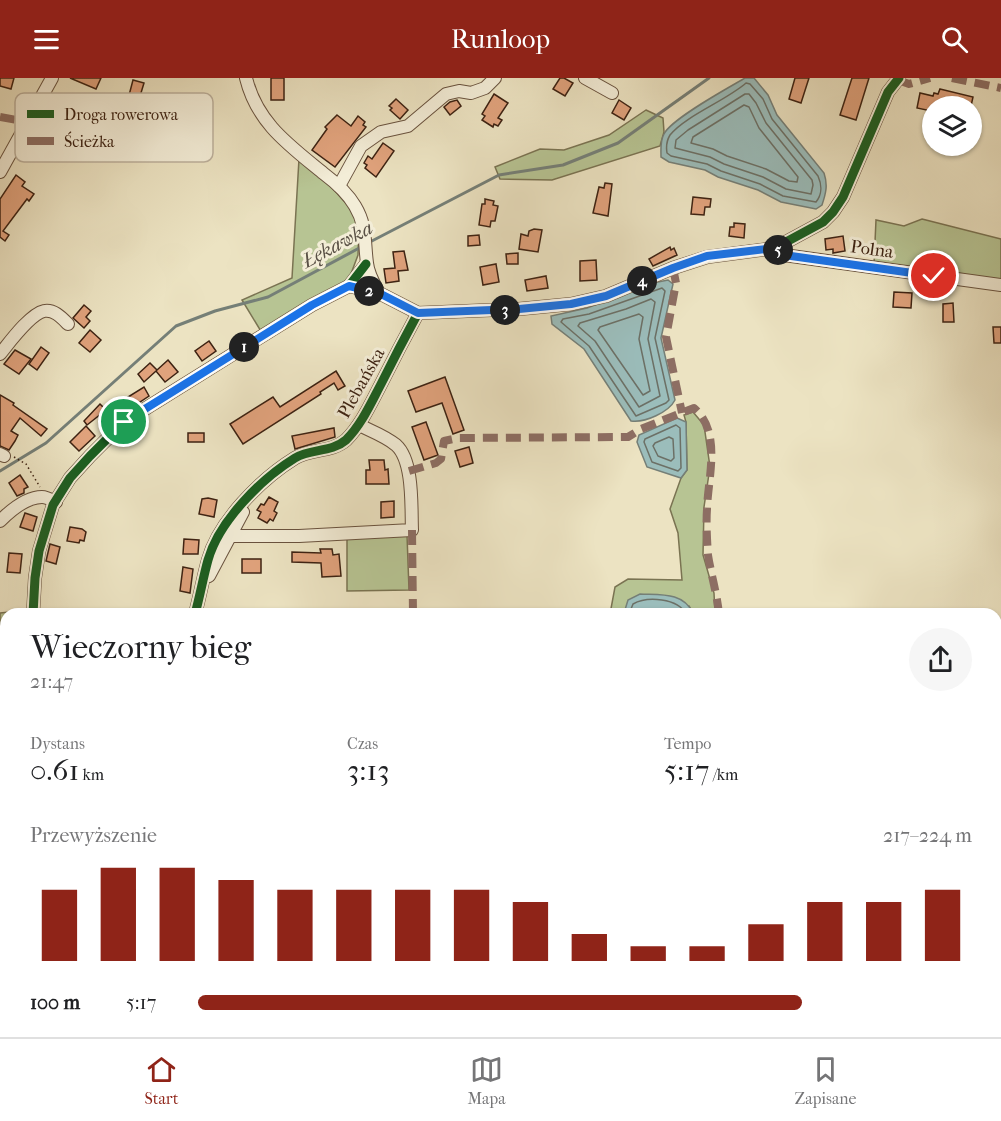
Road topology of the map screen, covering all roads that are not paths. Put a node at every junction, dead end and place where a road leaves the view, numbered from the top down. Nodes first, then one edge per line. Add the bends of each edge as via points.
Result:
1 (52, 78) edge
2 (246, 78) edge
3 (495, 78) edge
4 (585, 78) edge
5 (899, 78) edge
6 (44, 93) edge
7 (612, 93) dead end
8 (15, 143) edge
9 (1, 168) edge
10 (339, 186) junction
11 (775, 248) junction
12 (366, 264) junction
13 (1001, 285) edge
14 (349, 286) junction
15 (379, 293) junction
16 (418, 313) junction
17 (68, 324) dead end
18 (0, 354) edge
19 (359, 425) junction
20 (252, 494) junction
21 (56, 502) junction
22 (0, 521) edge
23 (231, 536) junction
24 (204, 585) junction
25 (33, 608) edge
26 (197, 608) edge

1 - 6 street
2 - 10 street via 261,114 277,136
3 - 10 street via 485,88 471,93 446,94 408,126 381,132 361,146
4 - 7 street
5 - 11 street via 888,92 833,212 823,222
8 - 9 street
10 - 12 street via 364,223
11 - 13 street, Polna via 784,255
11 - 16 street via 707,256 606,296 571,304
12 - 14 street
12 - 15 street
14 - 15 street
14 - 21 street via 124,422 70,478
15 - 16 street
16 - 19 street, Plebańska
17 - 18 street via 56,313 45,310
19 - 20 street, Plebańska via 332,449 299,456 277,469
19 - 23 street via 398,447 409,471 412,531
20 - 23 street
20 - 24 street, Plebańska via 222,532 208,559
21 - 22 street via 43,497 29,501
21 - 25 street via 39,551
23 - 24 street
24 - 26 street, Plebańska

